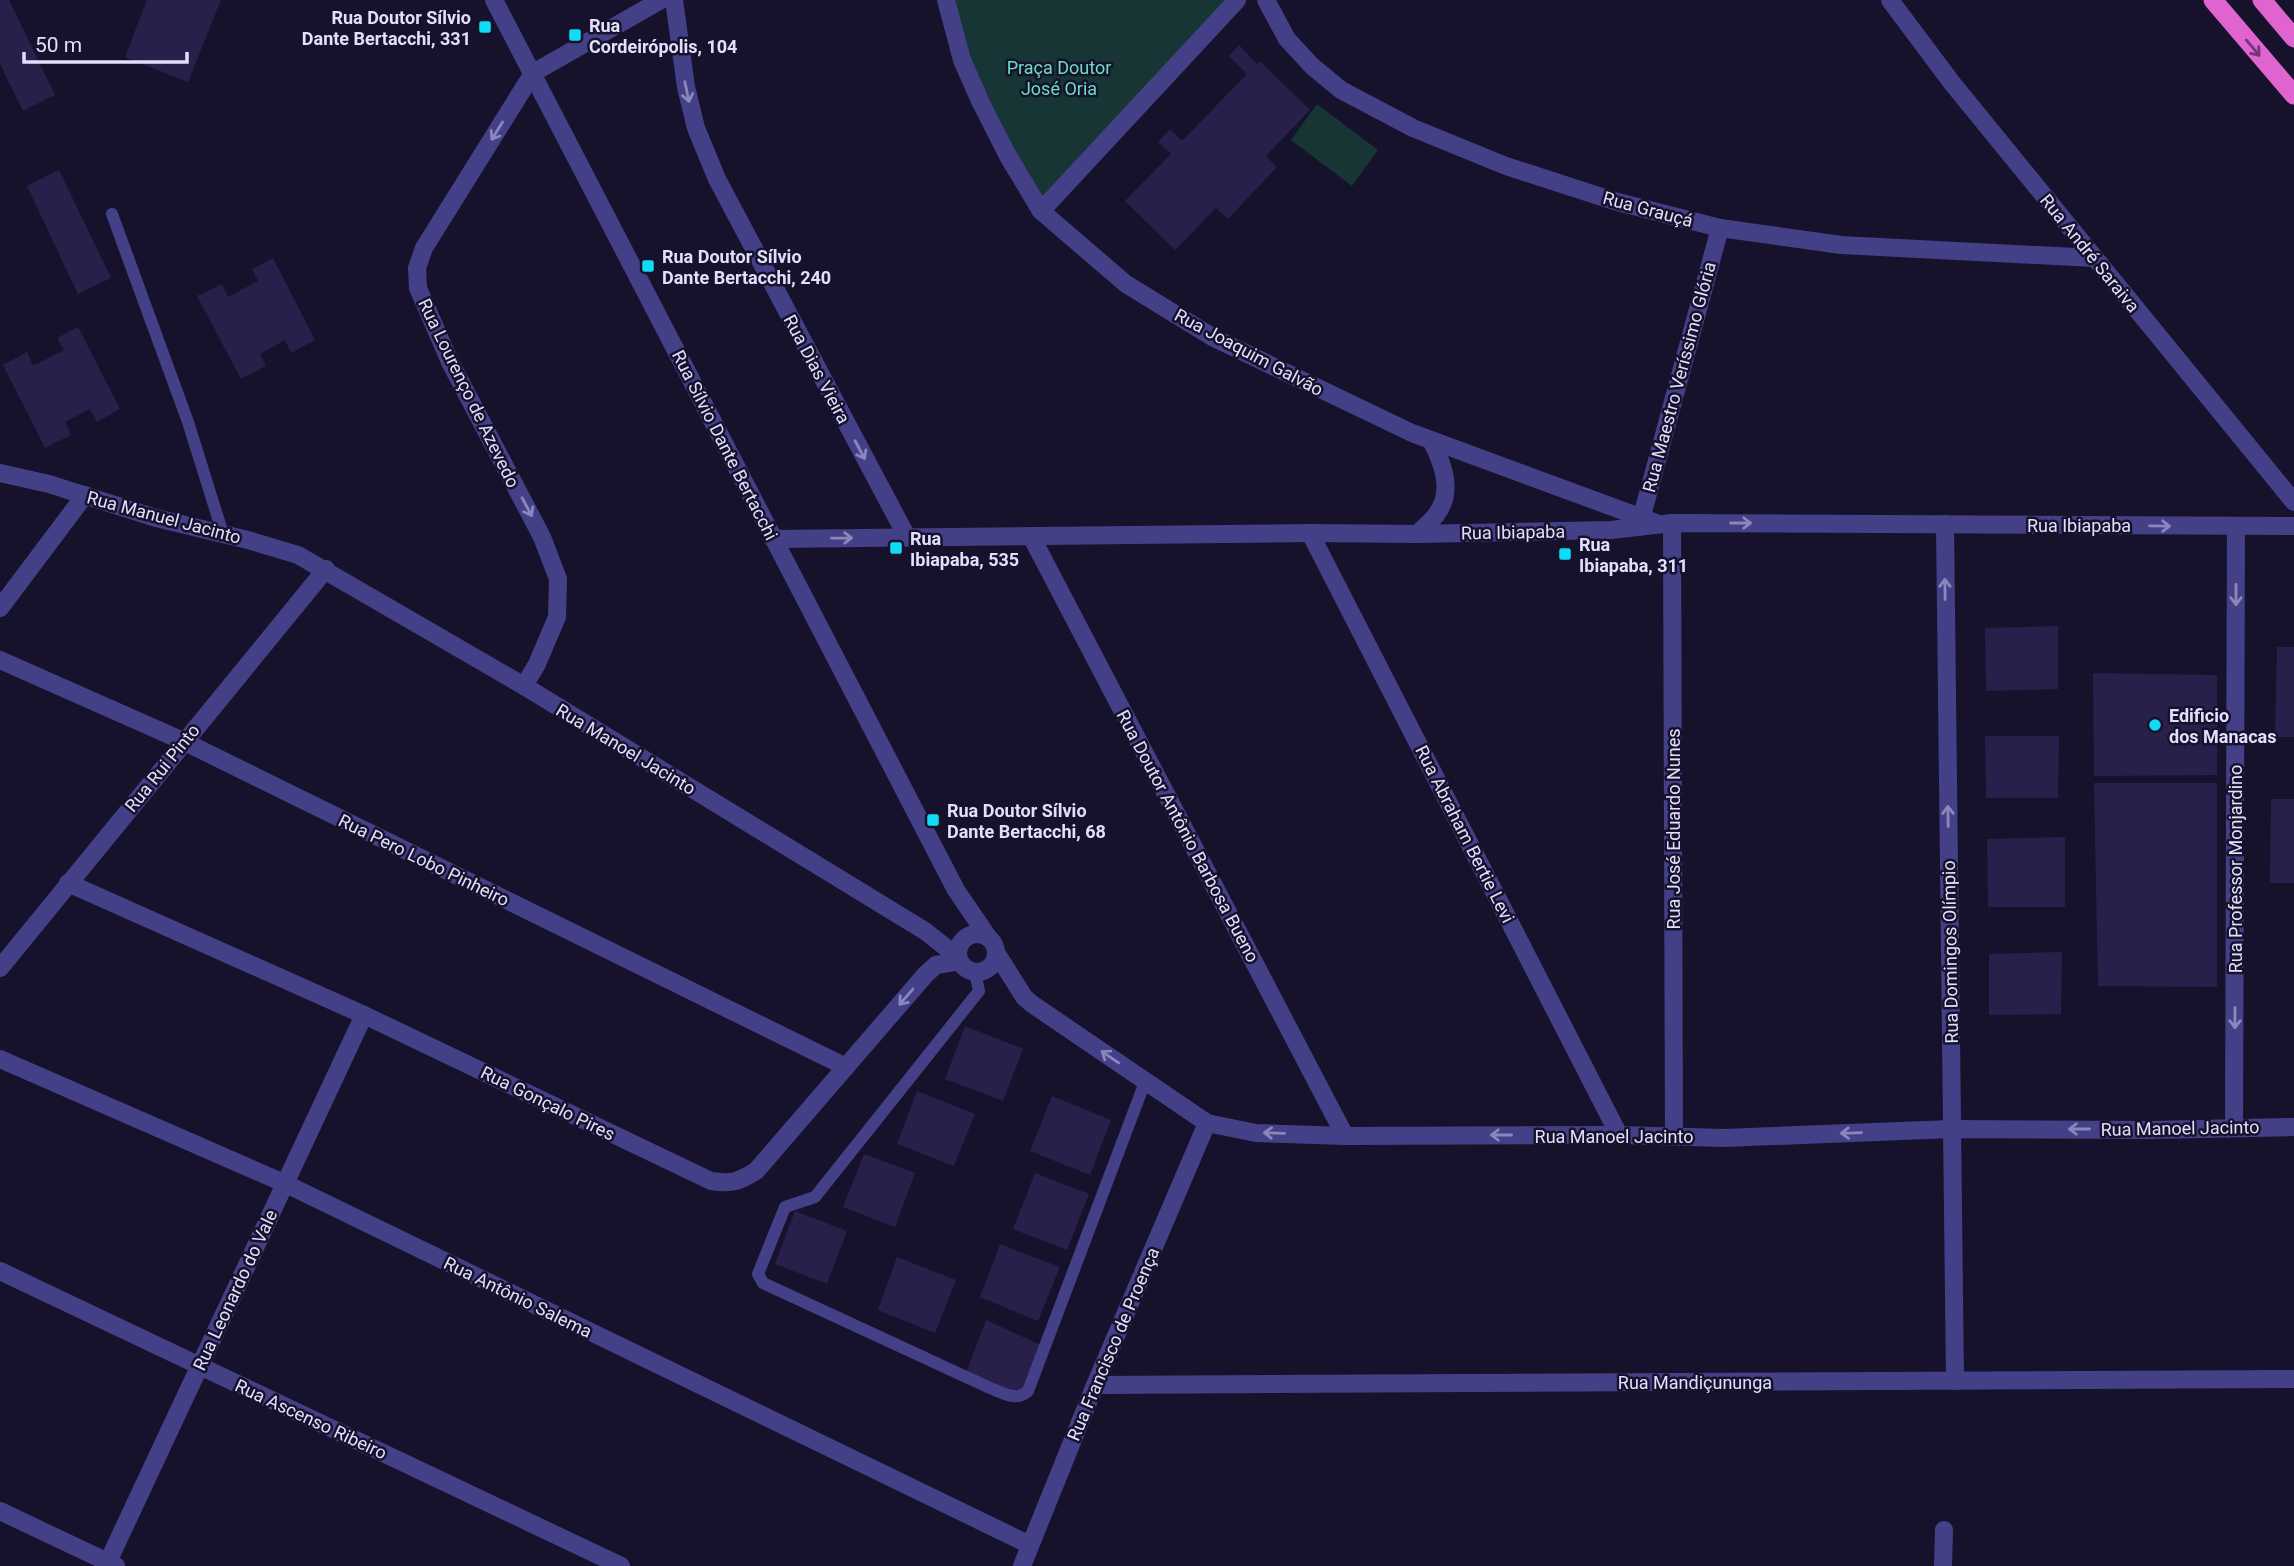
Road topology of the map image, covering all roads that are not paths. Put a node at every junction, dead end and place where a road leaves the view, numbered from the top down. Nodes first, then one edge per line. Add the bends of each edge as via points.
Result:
1 (494, 0) edge
2 (661, 0) edge
3 (674, 0) edge
4 (946, 0) edge
5 (1237, 0) edge
6 (1266, 0) edge
7 (1890, 0) edge
8 (2213, 0) edge
9 (2262, 0) edge
10 (2294, 38) edge
11 (533, 73) junction
12 (2294, 95) edge
13 (1041, 211) junction
14 (112, 214) dead end
15 (1720, 228) junction
16 (2094, 258) junction
17 (1432, 442) junction
18 (0, 473) edge
19 (85, 495) junction
20 (2294, 502) edge
21 (1652, 523) junction
22 (1945, 524) junction
23 (2294, 526) edge
24 (2236, 527) junction
25 (1310, 533) junction
26 (223, 534) junction
27 (1417, 534) junction
28 (1031, 536) junction
29 (907, 537) junction
30 (773, 540) junction
31 (326, 569) junction
32 (0, 608) edge
33 (0, 660) edge
34 (524, 686) junction
35 (183, 741) junction
36 (68, 884) junction
37 (957, 890) junction
38 (988, 937) junction
39 (959, 951) junction
40 (996, 954) junction
41 (0, 968) edge
42 (975, 972) junction
43 (364, 1015) junction
44 (0, 1059) edge
45 (846, 1067) junction
46 (1145, 1082) junction
47 (1207, 1123) junction
48 (2294, 1127) edge
49 (2234, 1128) junction
50 (1952, 1129) junction
51 (1619, 1135) junction
52 (1345, 1136) junction
53 (1674, 1136) junction
54 (286, 1184) junction
55 (0, 1271) edge
56 (200, 1366) junction
57 (2294, 1379) edge
58 (1955, 1381) junction
59 (1095, 1385) junction
60 (0, 1511) edge
61 (1944, 1530) dead end
62 (1030, 1545) junction
63 (110, 1565) edge
64 (621, 1566) edge
65 (1022, 1566) edge
66 (1943, 1566) edge

1 - 11 street, Rua Sílvio Dante Bertacchi
2 - 11 street
3 -> 29 street, Rua Dias Vieira via 686,87 696,128 717,179
4 - 13 street, Rua Joaquim Galvão via 962,60 981,103
5 - 13 street
6 - 15 street, Rua Grauçá via 1287,39 1312,66 1341,90 1413,128 1506,166
7 - 16 street, Rua André Saraiva
8 -> 12 highway
9 - 10 highway
11 - 30 street, Rua Sílvio Dante Bertacchi
11 -> 34 street, Rua Lourenço de Azevedo via 424,248 418,268 418,288 450,362 542,537 558,579 557,617
13 - 17 street, Rua Joaquim Galvão via 1126,284 1214,338
14 - 26 lane via 188,422
15 - 16 street, Rua Grauçá via 1841,245
15 - 21 street, Rua Maestro Veríssimo Glória
16 - 20 street, Rua André Saraiva
17 - 21 street, Rua Joaquim Galvão
17 - 27 street via 1444,467 1446,493 1438,513
18 - 19 street, Rua Manuel Jacinto
19 - 26 street, Rua Manuel Jacinto
19 - 32 street
21 -> 22 street, Rua Ibiapaba
21 - 27 street, Rua Ibiapaba
21 - 53 street, Rua José Eduardo Nunes
22 -> 24 street, Rua Ibiapaba
50 -> 22 street, Rua Domingos Olímpio
23 - 24 street, Rua Ibiapaba
24 -> 49 street, Rua Professor Monjardino
25 - 27 street, Rua Ibiapaba
25 - 28 street, Rua Ibiapaba
25 - 51 street, Rua Abraham Bertie Levi
26 - 31 street, Rua Manuel Jacinto via 298,555
28 - 29 street, Rua Ibiapaba
28 - 52 street, Rua Doutor Antônio Barbosa Bueno
30 -> 29 street, Rua Ibiapaba
30 - 37 street, Rua Sílvio Dante Bertacchi
31 - 34 street, Rua Manoel Jacinto
31 - 35 street, Rua Rui Pinto
33 - 35 street, Rua Pero Lobo Pinheiro
34 - 39 street, Rua Manoel Jacinto
35 - 36 street, Rua Rui Pinto
35 - 45 street, Rua Pero Lobo Pinheiro
36 - 41 street, Rua Rui Pinto
36 - 43 street, Rua Gonçalo Pires
37 - 38 street, Rua Sílvio Dante Bertacchi
37 - 39 street, Rua Sílvio Dante Bertacchi via 962,912
38 - 39 street via 970,934
38 - 40 street
39 - 42 street via 966,969
39 -> 45 street, Rua Gonçalo Pires via 926,974
40 - 42 street via 992,966
46 -> 40 street, Rua Manoel Jacinto via 1032,1004
42 - 46 lane via 979,991 815,1197 785,1207 758,1274 763,1283 990,1388 1023,1396
43 - 45 street, Rua Gonçalo Pires via 720,1182 740,1181 756,1171
43 - 54 street, Rua Leonardo do Vale
44 - 54 street, Rua Antônio Salema
46 - 47 street, Rua Manoel Jacinto
52 -> 47 street, Rua Manoel Jacinto via 1256,1133
47 - 59 street, Rua Francisco de Proença
48 - 49 street, Rua Manoel Jacinto
49 -> 50 street, Rua Manoel Jacinto
50 -> 53 street, Rua Manoel Jacinto
50 - 58 street, Rua Domingos Olímpio
51 -> 52 street, Rua Manoel Jacinto
51 - 53 street, Rua Manoel Jacinto
54 - 56 street, Rua Leonardo do Vale
54 - 62 street, Rua Antônio Salema
55 - 56 street, Rua Ascenso Ribeiro
56 - 63 street, Rua Leonardo do Vale
56 - 64 street, Rua Ascenso Ribeiro
57 - 58 street, Rua Mandiçununga
58 - 59 street, Rua Mandiçununga
59 - 62 street, Rua Francisco de Proença
60 - 63 street
61 - 66 street
62 - 65 street, Rua Francisco de Proença

